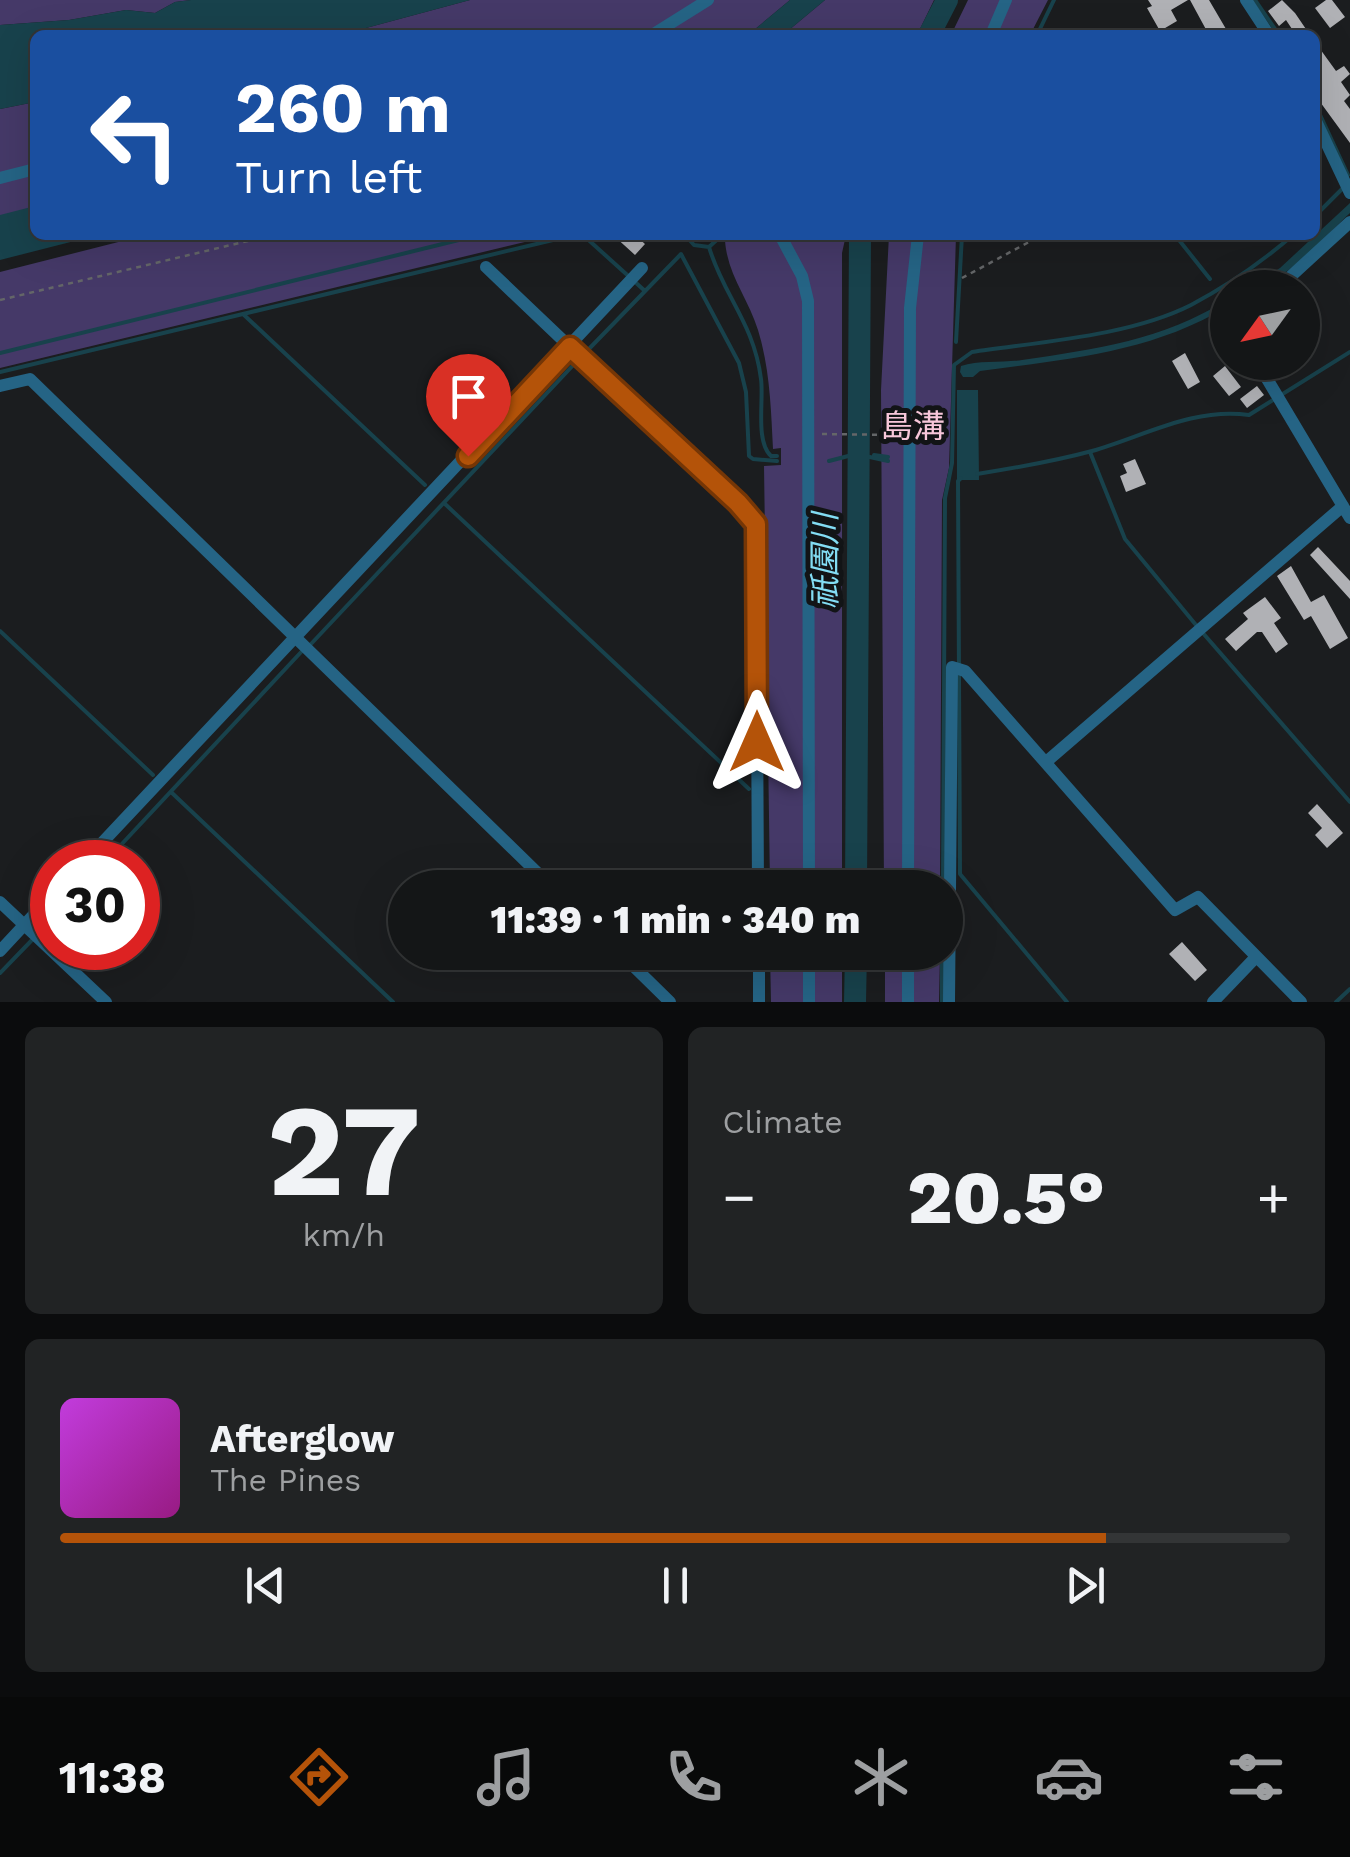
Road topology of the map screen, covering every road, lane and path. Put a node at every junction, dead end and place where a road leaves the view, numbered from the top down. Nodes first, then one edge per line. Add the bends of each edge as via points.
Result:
1 (708, 0) edge
2 (1006, 0) edge
3 (1246, 0) edge
4 (660, 30) edge
5 (993, 30) edge
6 (1266, 30) edge
7 (1320, 129) edge
8 (30, 170) edge
9 (0, 178) edge
10 (1350, 194) edge
11 (1350, 222) edge
12 (252, 240) edge
13 (783, 240) edge
14 (917, 240) edge
15 (1033, 240) edge
16 (486, 268) dead end
17 (642, 268) dead end
18 (1298, 270) edge
19 (962, 278) dead end
20 (0, 300) edge
21 (570, 347) junction
22 (1267, 380) edge
23 (0, 386) edge
24 (809, 434) junction
25 (911, 436) junction
26 (1346, 512) edge
27 (296, 635) junction
28 (1046, 762) junction
29 (105, 840) edge
30 (535, 870) edge
31 (758, 870) edge
32 (809, 870) edge
33 (908, 870) edge
34 (0, 902) edge
35 (30, 919) edge
36 (24, 925) junction
37 (0, 951) edge
38 (1256, 957) junction
39 (638, 970) edge
40 (759, 970) edge
41 (809, 970) edge
42 (908, 970) edge
43 (106, 1002) edge
44 (670, 1002) edge
45 (759, 1002) edge
46 (809, 1002) edge
47 (908, 1002) edge
48 (949, 1002) edge
49 (1213, 1002) edge
50 (1300, 1002) edge

1 - 4 street
2 - 5 street
3 - 6 street
7 - 10 street
8 - 9 street
11 - 18 street
12 - 20 path
13 - 24 street via 808,302
14 - 25 street via 910,308
15 - 19 path
16 - 21 street
17 - 21 street
21 - 27 street
21 - 31 street via 756,524
22 - 26 street
23 - 27 street via 30,379
24 - 25 path
24 - 32 street
25 - 33 street
26 - 28 street
27 - 29 street
27 - 30 street
28 - 38 street via 1175,910 1198,896
28 - 48 street via 958,669
34 - 36 street
35 - 36 street
36 - 37 street
36 - 43 street
38 - 49 street
38 - 50 street
39 - 44 street
40 - 45 street
41 - 46 street
42 - 47 street

